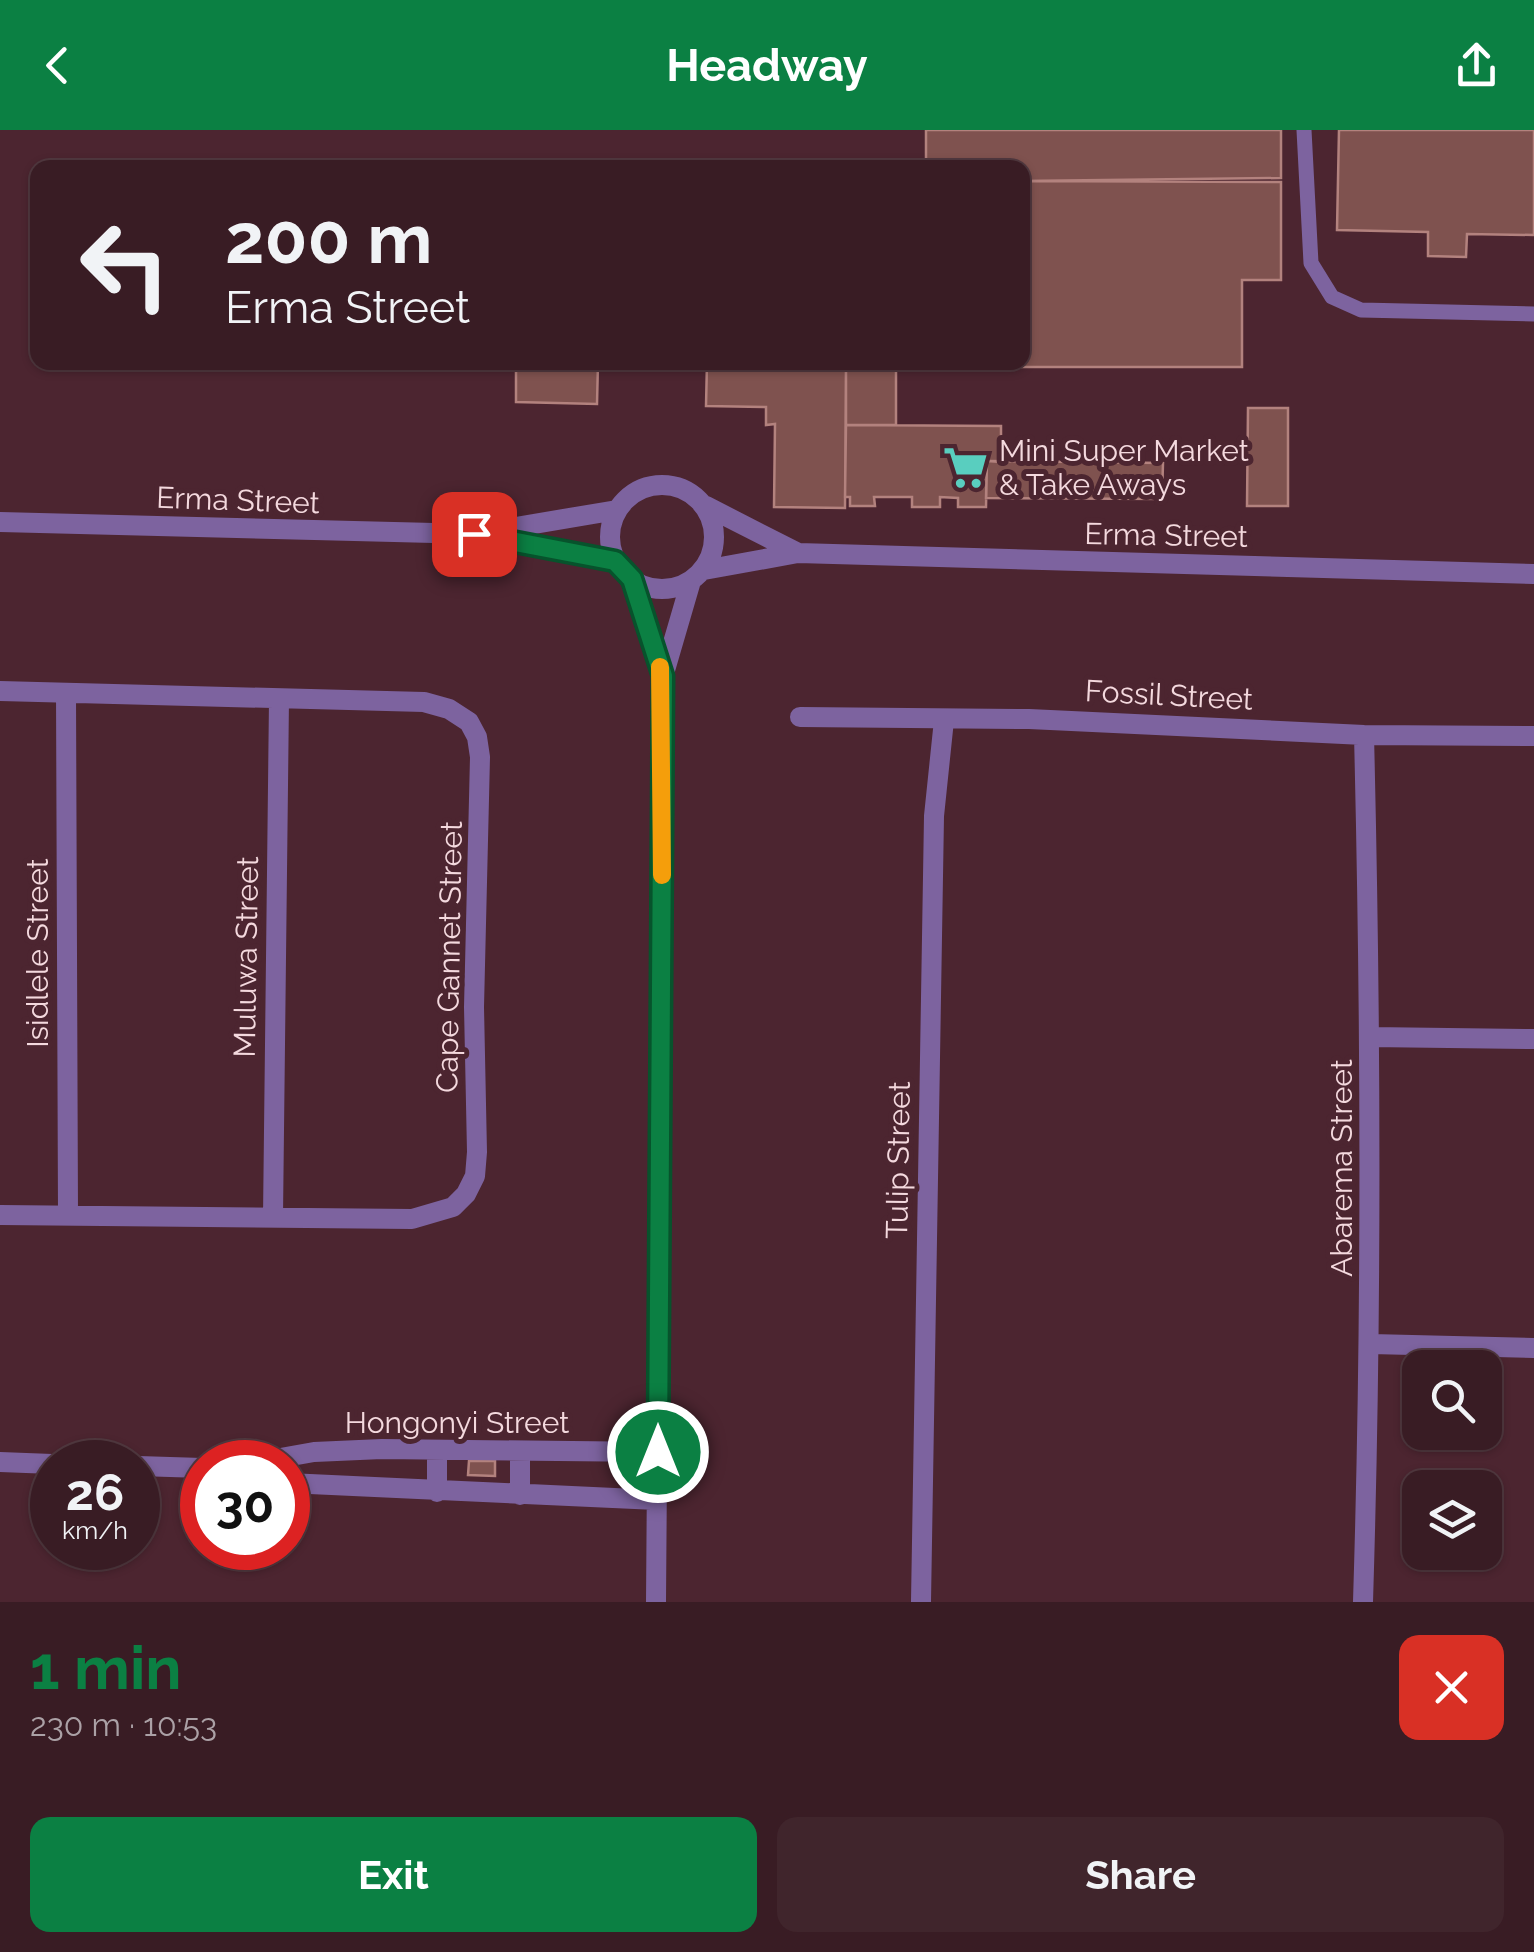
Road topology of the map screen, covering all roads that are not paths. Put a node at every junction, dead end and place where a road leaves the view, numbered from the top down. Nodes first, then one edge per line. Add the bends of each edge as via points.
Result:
1 (1304, 130) edge
2 (1534, 314) edge
3 (705, 506) junction
4 (617, 510) junction
5 (0, 522) edge
6 (474, 534) junction
7 (798, 553) junction
8 (615, 561) junction
9 (1534, 574) edge
10 (698, 575) junction
11 (632, 579) junction
12 (663, 676) junction
13 (0, 691) edge
14 (66, 693) junction
15 (280, 698) junction
16 (800, 717) dead end
17 (944, 720) junction
18 (1364, 735) junction
19 (1534, 736) edge
20 (1371, 1036) junction
21 (1534, 1039) edge
22 (68, 1213) junction
23 (0, 1215) edge
24 (273, 1217) junction
25 (1371, 1344) junction
26 (1534, 1348) edge
27 (436, 1451) junction
28 (520, 1452) junction
29 (658, 1452) junction
30 (310, 1453) edge
31 (0, 1462) edge
32 (30, 1463) edge
33 (310, 1484) edge
34 (437, 1492) junction
35 (520, 1495) junction
36 (657, 1500) junction
37 (656, 1602) edge
38 (921, 1602) edge
39 (1363, 1602) edge

1 - 2 lane via 1311,263 1332,297 1361,310
3 - 4 street via 692,493 660,484 628,496
3 - 7 street, Erma Street
3 - 10 street via 716,538
4 - 6 street, Erma Street
4 - 8 street via 610,526
5 - 6 street, Erma Street
6 - 8 street, Erma Street
7 - 9 street, Erma Street
7 - 10 street, Erma Street
8 - 11 street
10 - 11 street via 657,590
10 - 12 street
11 - 12 street
12 - 29 street
13 - 14 street, Cape Gannet Street
14 - 15 street, Cape Gannet Street
14 - 22 street, Isidlele Street
15 - 24 street, Muluwa Street
15 - 24 street, Cape Gannet Street via 424,702 450,709 478,736 477,1152 476,1176 466,1194 436,1214 412,1220
16 - 17 street, Fossil Street
17 - 18 street, Fossil Street
17 - 38 street, Tulip Street via 934,816
18 - 19 street, Fossil Street
18 - 20 street, Abarema Street
20 - 21 street
20 - 25 street, Abarema Street
22 - 23 street, Cape Gannet Street
22 - 24 street, Cape Gannet Street
25 - 26 street
25 - 39 street, Abarema Street
27 - 28 street, Hongonyi Street
27 - 30 street, Hongonyi Street
27 - 34 street
28 - 29 street, Hongonyi Street
28 - 35 street
29 - 36 street
31 - 32 street
33 - 34 street
34 - 35 street
35 - 36 street
36 - 37 street

